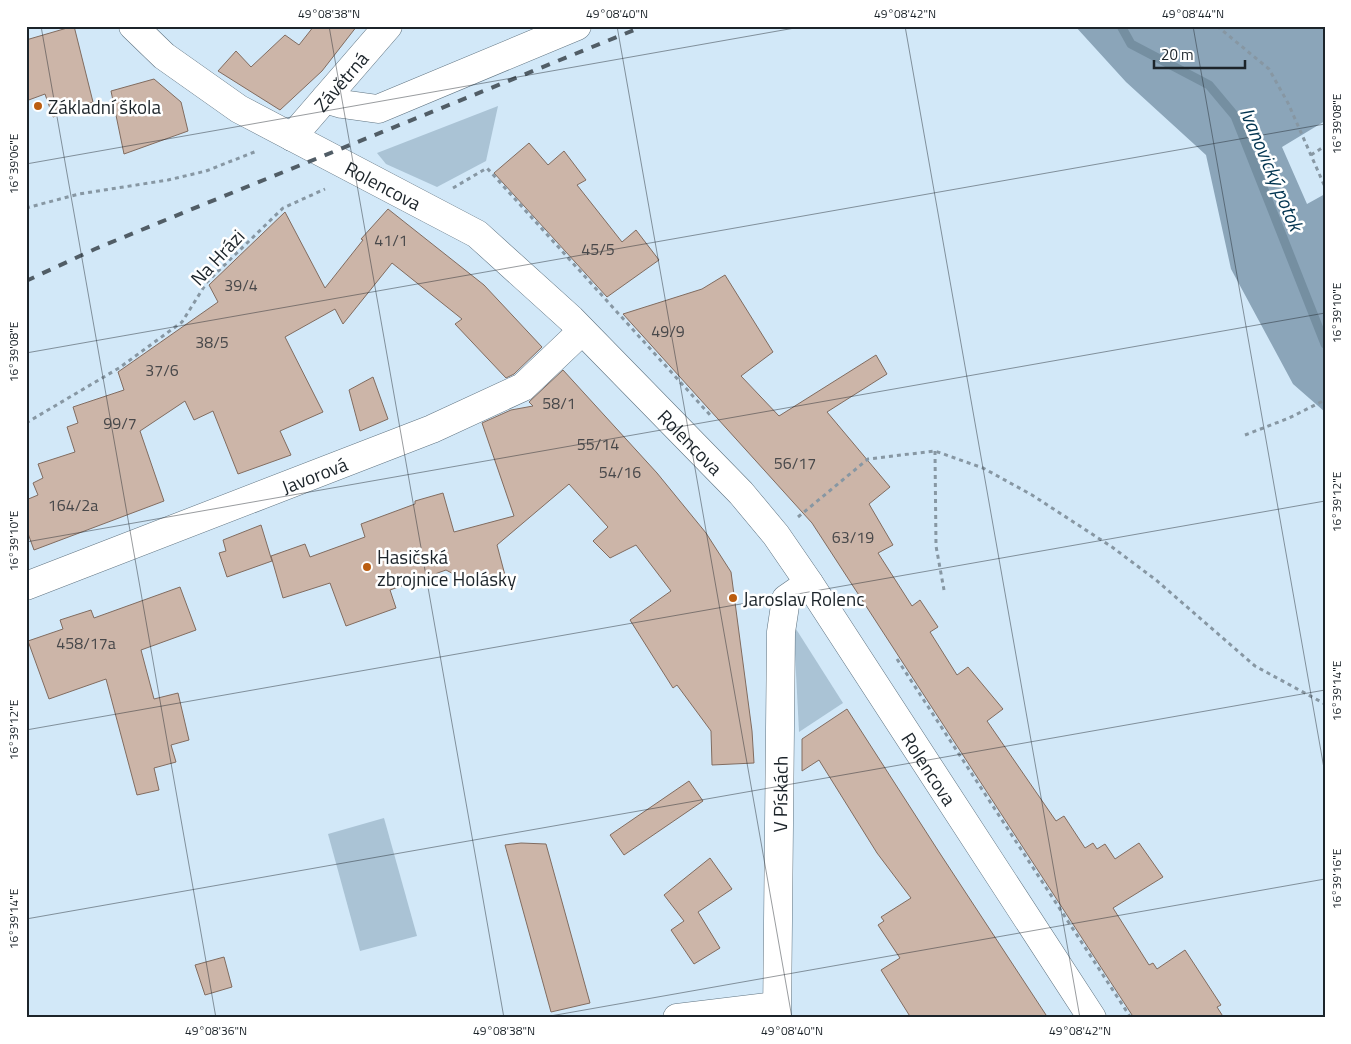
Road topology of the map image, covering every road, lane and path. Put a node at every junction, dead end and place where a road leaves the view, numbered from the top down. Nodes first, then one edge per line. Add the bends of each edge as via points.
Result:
1 (133, 26) edge
2 (388, 26) edge
3 (577, 26) edge
4 (1217, 26) edge
5 (325, 99) junction
6 (292, 137) junction
7 (1325, 146) edge
8 (1311, 155) junction
9 (363, 174) junction
10 (1325, 187) edge
11 (26, 208) edge
12 (582, 331) junction
13 (1325, 400) edge
14 (26, 423) edge
15 (1245, 435) dead end
16 (935, 451) junction
17 (776, 535) junction
18 (809, 583) junction
19 (26, 586) edge
20 (944, 590) dead end
21 (1325, 704) edge
22 (777, 1012) edge
23 (677, 1018) edge
24 (1092, 1018) edge

1 - 6 street, Rolencova via 164,56 239,110
2 - 5 street, Závětrná
3 - 5 street via 378,109
4 - 8 path via 1268,69 1288,103
5 - 6 street, Závětrná
6 - 9 street, Rolencova
6 - 11 path via 206,171 79,194
7 - 8 path
8 - 10 path
9 - 12 street, Rolencova via 477,234
9 - 14 path, Na Hrázi via 283,208 208,282 182,322 118,368
12 - 17 street, Rolencova via 741,494
12 - 19 street, Javorová via 524,387 449,422
13 - 15 path
16 - 17 path via 868,460
16 - 20 path via 936,546
16 - 21 path via 983,468 1048,505 1156,580 1255,666
17 - 18 street, Rolencova
18 - 22 street, V Pískách via 786,599 781,632
18 - 24 street, Rolencova
22 - 23 street

